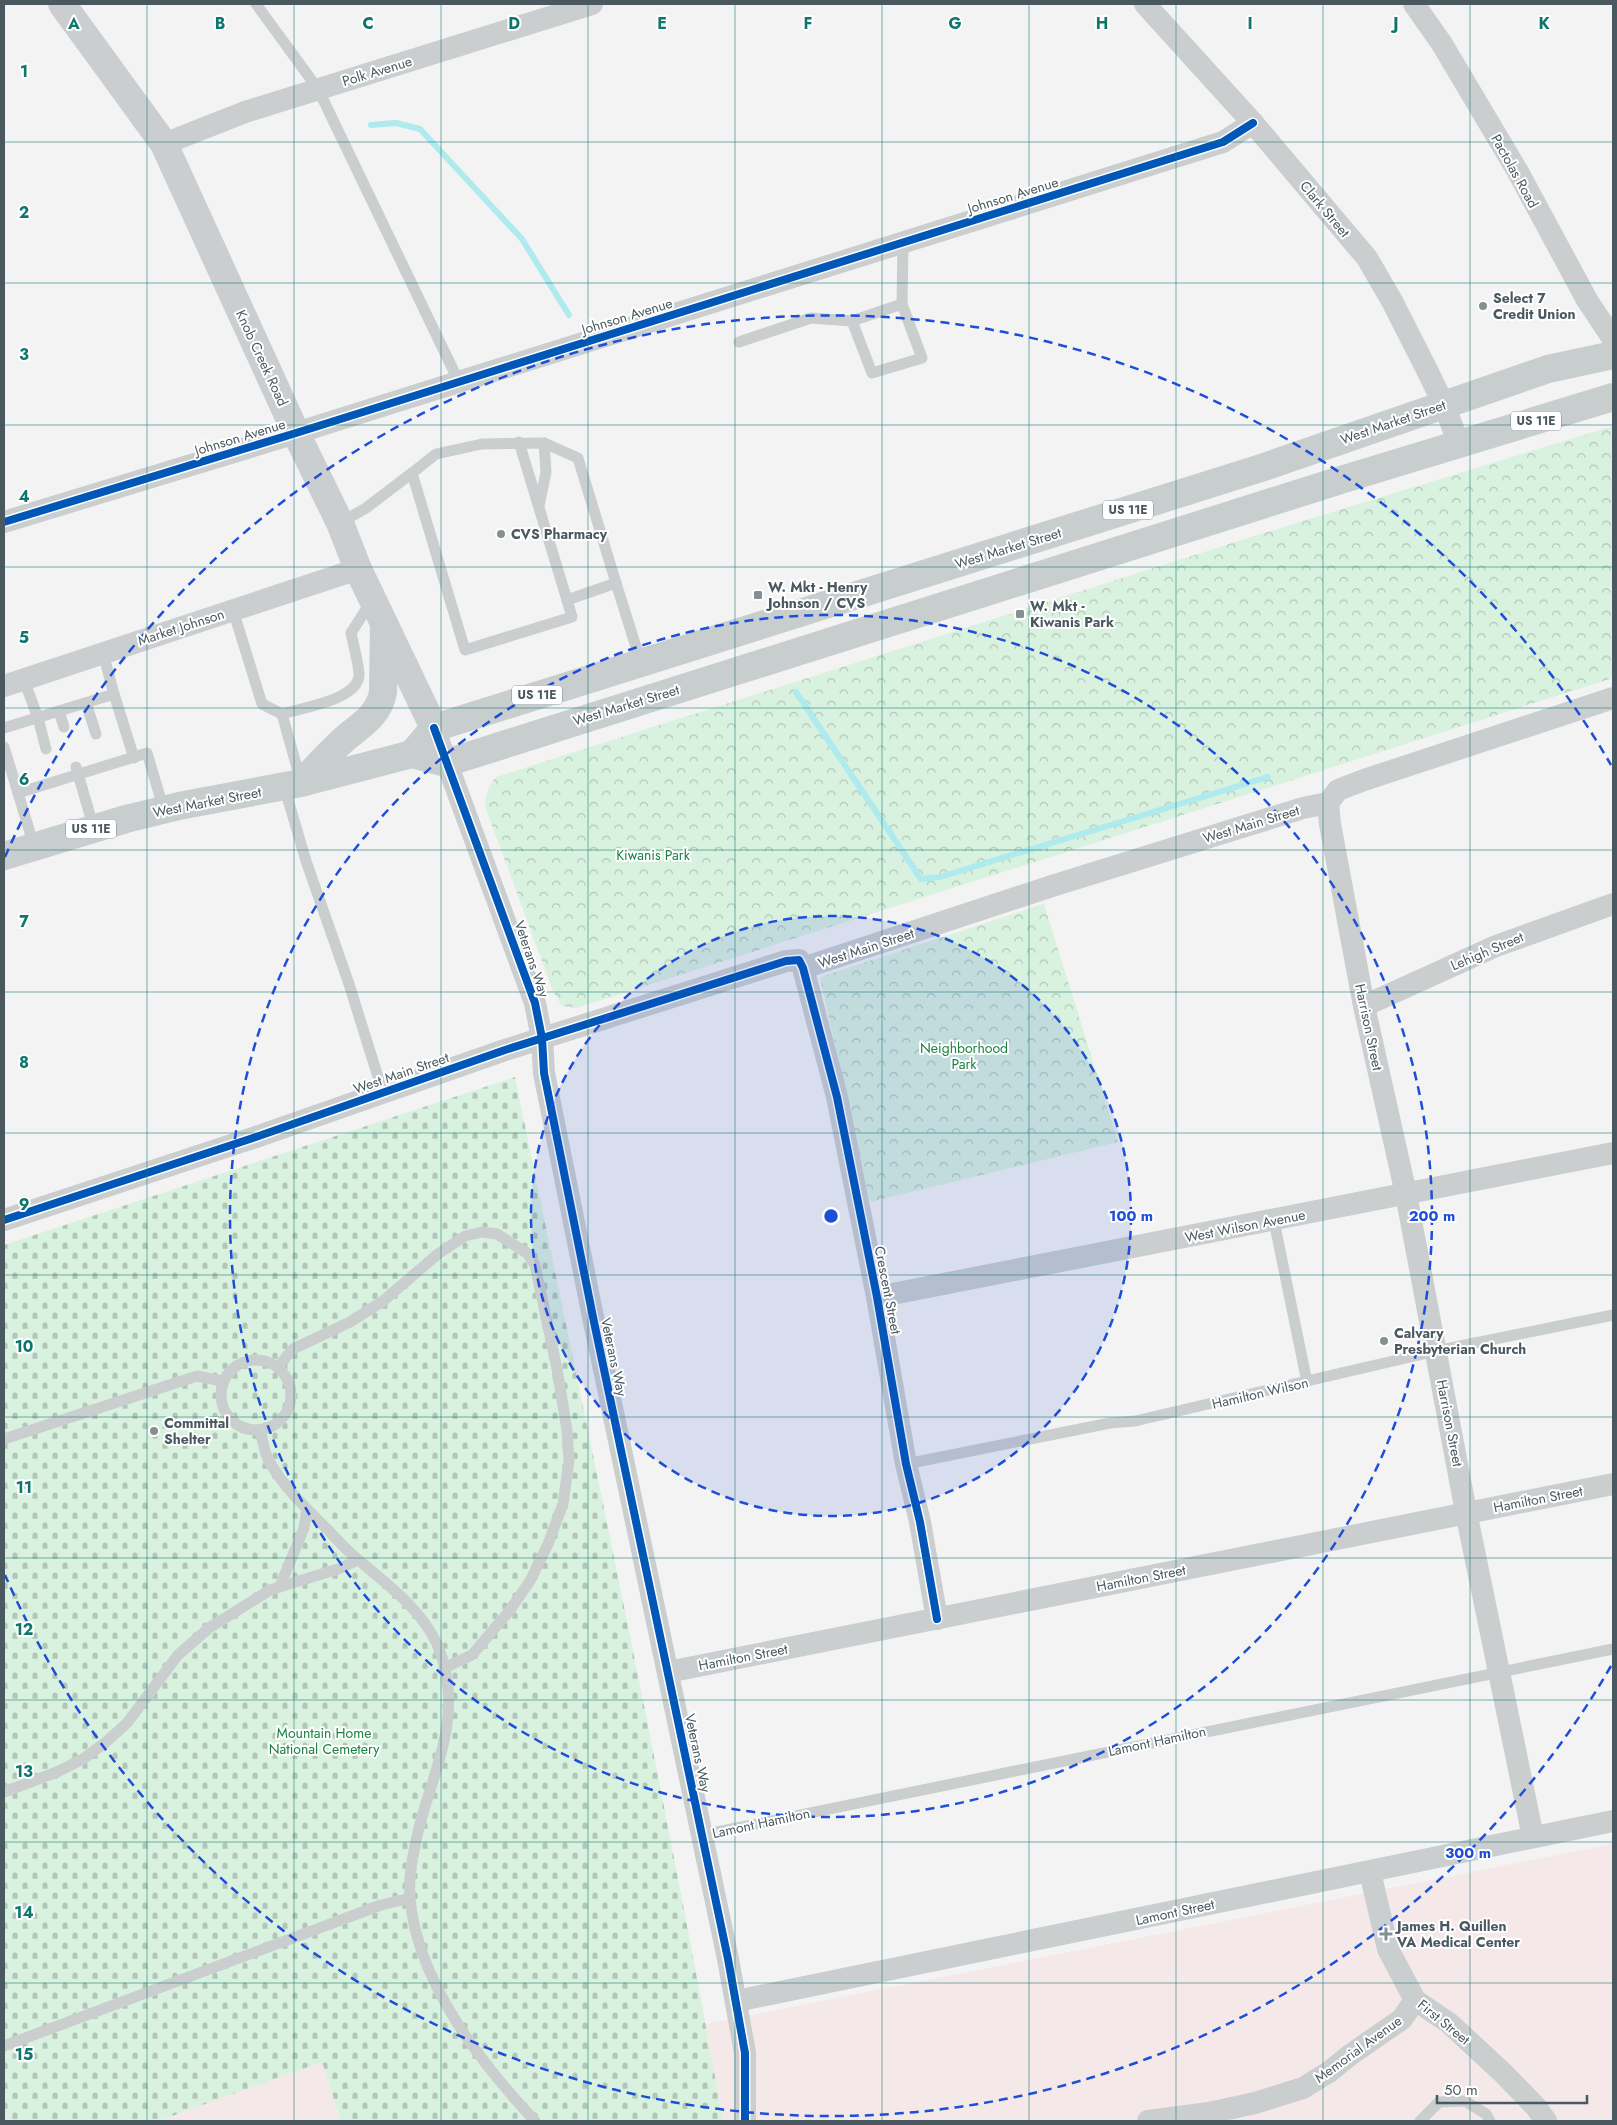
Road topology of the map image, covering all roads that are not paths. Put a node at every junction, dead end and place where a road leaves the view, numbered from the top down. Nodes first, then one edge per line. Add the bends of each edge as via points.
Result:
1 (62, 4) edge
2 (256, 4) edge
3 (592, 4) edge
4 (1145, 4) edge
5 (1414, 4) edge
6 (318, 89) junction
7 (1253, 123) junction
8 (164, 144) junction
9 (903, 243) junction
10 (902, 304) junction
11 (852, 321) junction
12 (1613, 339) edge
13 (739, 342) dead end
14 (1613, 355) edge
15 (459, 382) junction
16 (1613, 397) edge
17 (1444, 405) junction
18 (296, 433) junction
19 (519, 442) junction
20 (544, 443) junction
21 (1459, 444) junction
22 (412, 473) junction
23 (538, 508) junction
24 (4, 522) edge
25 (340, 523) junction
26 (358, 569) junction
27 (616, 583) junction
28 (372, 599) junction
29 (567, 600) junction
30 (233, 610) junction
31 (384, 624) junction
32 (103, 653) junction
33 (641, 663) junction
34 (14, 683) edge
35 (114, 694) junction
36 (1613, 698) edge
37 (86, 703) junction
38 (59, 711) junction
39 (282, 714) junction
40 (38, 718) junction
41 (64, 727) dead end
42 (4, 728) edge
43 (434, 728) junction
44 (96, 734) dead end
45 (4, 746) edge
46 (46, 749) dead end
47 (412, 754) junction
48 (134, 758) junction
49 (446, 763) junction
50 (77, 770) junction
51 (293, 785) junction
52 (18, 793) junction
53 (1328, 803) junction
54 (164, 810) junction
55 (94, 828) junction
56 (34, 846) junction
57 (4, 856) edge
58 (1613, 904) edge
59 (803, 968) junction
60 (1364, 1006) junction
61 (542, 1038) junction
62 (384, 1092) junction
63 (1613, 1153) edge
64 (1406, 1194) junction
65 (4, 1220) edge
66 (1274, 1221) junction
67 (877, 1298) junction
68 (1613, 1315) edge
69 (1436, 1352) junction
70 (278, 1367) junction
71 (222, 1382) junction
72 (1307, 1382) junction
73 (260, 1430) junction
74 (4, 1439) edge
75 (906, 1464) junction
76 (1613, 1484) edge
77 (307, 1509) junction
78 (1466, 1512) junction
79 (358, 1560) junction
80 (280, 1586) junction
81 (938, 1619) junction
82 (1613, 1648) edge
83 (444, 1668) junction
84 (1498, 1671) junction
85 (668, 1672) junction
86 (4, 1792) edge
87 (1613, 1821) edge
88 (702, 1835) junction
89 (1533, 1837) junction
90 (1370, 1872) junction
91 (410, 1898) junction
92 (1415, 2000) junction
93 (736, 2001) junction
94 (4, 2046) edge
95 (535, 2121) edge
96 (745, 2121) edge
97 (1148, 2121) edge
98 (1420, 2121) edge
99 (1490, 2121) edge
100 (1546, 2121) edge

1 - 8 main road, Knob Creek Road
2 - 6 lane
3 - 6 street, Polk Avenue
4 - 7 street, Clark Street
5 - 12 street, Pactolas Road via 1442,44 1518,172 1587,300
6 - 8 street, Polk Avenue via 244,112
6 - 15 lane
7 - 9 street, Johnson Avenue via 1223,142
7 - 17 street, Clark Street via 1367,258
8 - 18 main road, Knob Creek Road
9 - 10 lane
9 - 15 street, Johnson Avenue
10 - 11 lane
10 - 11 lane via 922,358 872,373
11 - 13 lane via 811,318
14 - 17 main road, West Market Street / US 11E via 1548,369
15 - 18 street, Johnson Avenue
16 - 21 main road, West Market Street / US 11E
17 - 21 street, Clark Street
17 - 33 main road, West Market Street / US 11E via 1261,468
18 - 24 street, Johnson Avenue
18 - 25 main road, Knob Creek Road
19 - 20 lane
19 - 22 lane via 482,444 436,454
19 - 23 lane
20 - 23 lane via 546,472
20 - 27 lane via 578,458
21 - 49 main road, West Market Street / US 11E
22 - 25 lane via 366,508
22 - 29 lane via 465,650 572,617
23 - 29 lane
25 - 26 main road, Knob Creek Road
26 - 28 main road, Knob Creek Road
26 - 30 street, Market Johnson
27 - 29 lane
27 - 33 lane
28 - 31 main road, Knob Creek Road
28 - 39 lane via 350,633 359,674 357,683 338,698
30 - 32 street, Market Johnson
30 - 39 lane via 262,704
31 - 43 main road, Knob Creek Road
31 - 51 main road via 381,702 364,725
32 - 34 street, Market Johnson
32 - 35 lane
33 - 43 main road, West Market Street / US 11E
34 - 40 lane
35 - 37 lane
35 - 48 lane
36 - 53 street, West Main Street via 1364,780 1338,790
37 - 38 lane
37 - 44 lane
38 - 40 lane
38 - 41 lane
39 - 51 lane
40 - 42 lane
40 - 46 lane
43 - 47 main road
43 - 49 street, Veterans Way
45 - 52 lane
47 - 49 main road, West Market Street / US 11E
47 - 51 main road, West Market Street / US 11E
48 - 50 lane
48 - 54 lane via 147,753
49 - 61 street, Veterans Way via 535,1002
50 - 52 lane
50 - 55 lane
51 - 54 main road, West Market Street / US 11E
51 - 62 lane via 306,860
52 - 56 lane
53 - 59 street, West Main Street via 1116,866
53 - 60 street, Harrison Street
54 - 55 main road, West Market Street / US 11E
55 - 56 main road, West Market Street / US 11E
56 - 57 main road, West Market Street / US 11E
58 - 60 street, Lehigh Street via 1496,946
59 - 61 street, West Main Street via 798,960 786,961
59 - 67 street, Crescent Street via 837,1097
60 - 64 street, Harrison Street
61 - 62 street, West Main Street
61 - 85 street, Veterans Way via 544,1072
62 - 65 street, West Main Street
63 - 64 street, West Wilson Avenue
64 - 66 street, West Wilson Avenue
64 - 69 street, Harrison Street
66 - 67 street, West Wilson Avenue
66 - 72 lane
67 - 75 street, Crescent Street
68 - 69 lane, Hamilton Wilson
69 - 72 lane, Hamilton Wilson
69 - 78 street, Harrison Street
70 - 71 lane via 257,1359 246,1360 228,1372
70 - 73 lane via 290,1386 289,1408 274,1426
70 - 83 lane via 292,1349 350,1322 383,1302 438,1254 466,1236 482,1232 497,1234 527,1253 535,1265 567,1430 569,1462 563,1504 530,1581 510,1610 472,1655
71 - 73 lane via 221,1403 232,1422 241,1428
71 - 74 lane via 196,1376
72 - 75 lane, Hamilton Wilson via 1135,1421 1110,1423
73 - 77 lane via 268,1459
75 - 81 street, Crescent Street
76 - 78 street, Hamilton Street
77 - 79 lane
77 - 80 lane via 304,1528
78 - 81 street, Hamilton Street
78 - 84 street, Harrison Street
79 - 80 lane
79 - 83 lane via 419,1614 436,1643
80 - 86 lane via 210,1628 178,1655 128,1723 106,1742 57,1772
81 - 85 street, Hamilton Street
82 - 84 lane, Lamont Hamilton
83 - 91 lane via 448,1701 446,1736 418,1832
84 - 88 lane, Lamont Hamilton
84 - 89 street, Harrison Street
85 - 88 street, Veterans Way
87 - 89 street, Lamont Street
88 - 93 street, Veterans Way
89 - 90 street, Lamont Street
90 - 92 street, First Street via 1388,1949
90 - 93 street, Lamont Street
91 - 94 lane via 381,1905
91 - 95 lane via 427,1963 448,2009 477,2054
92 - 97 street, Memorial Avenue via 1402,2019 1303,2088 1256,2103
92 - 100 street, First Street via 1449,2023 1503,2073
93 - 96 street, Veterans Way via 745,2053
98 - 99 lane via 1439,2102 1465,2101 1486,2114

